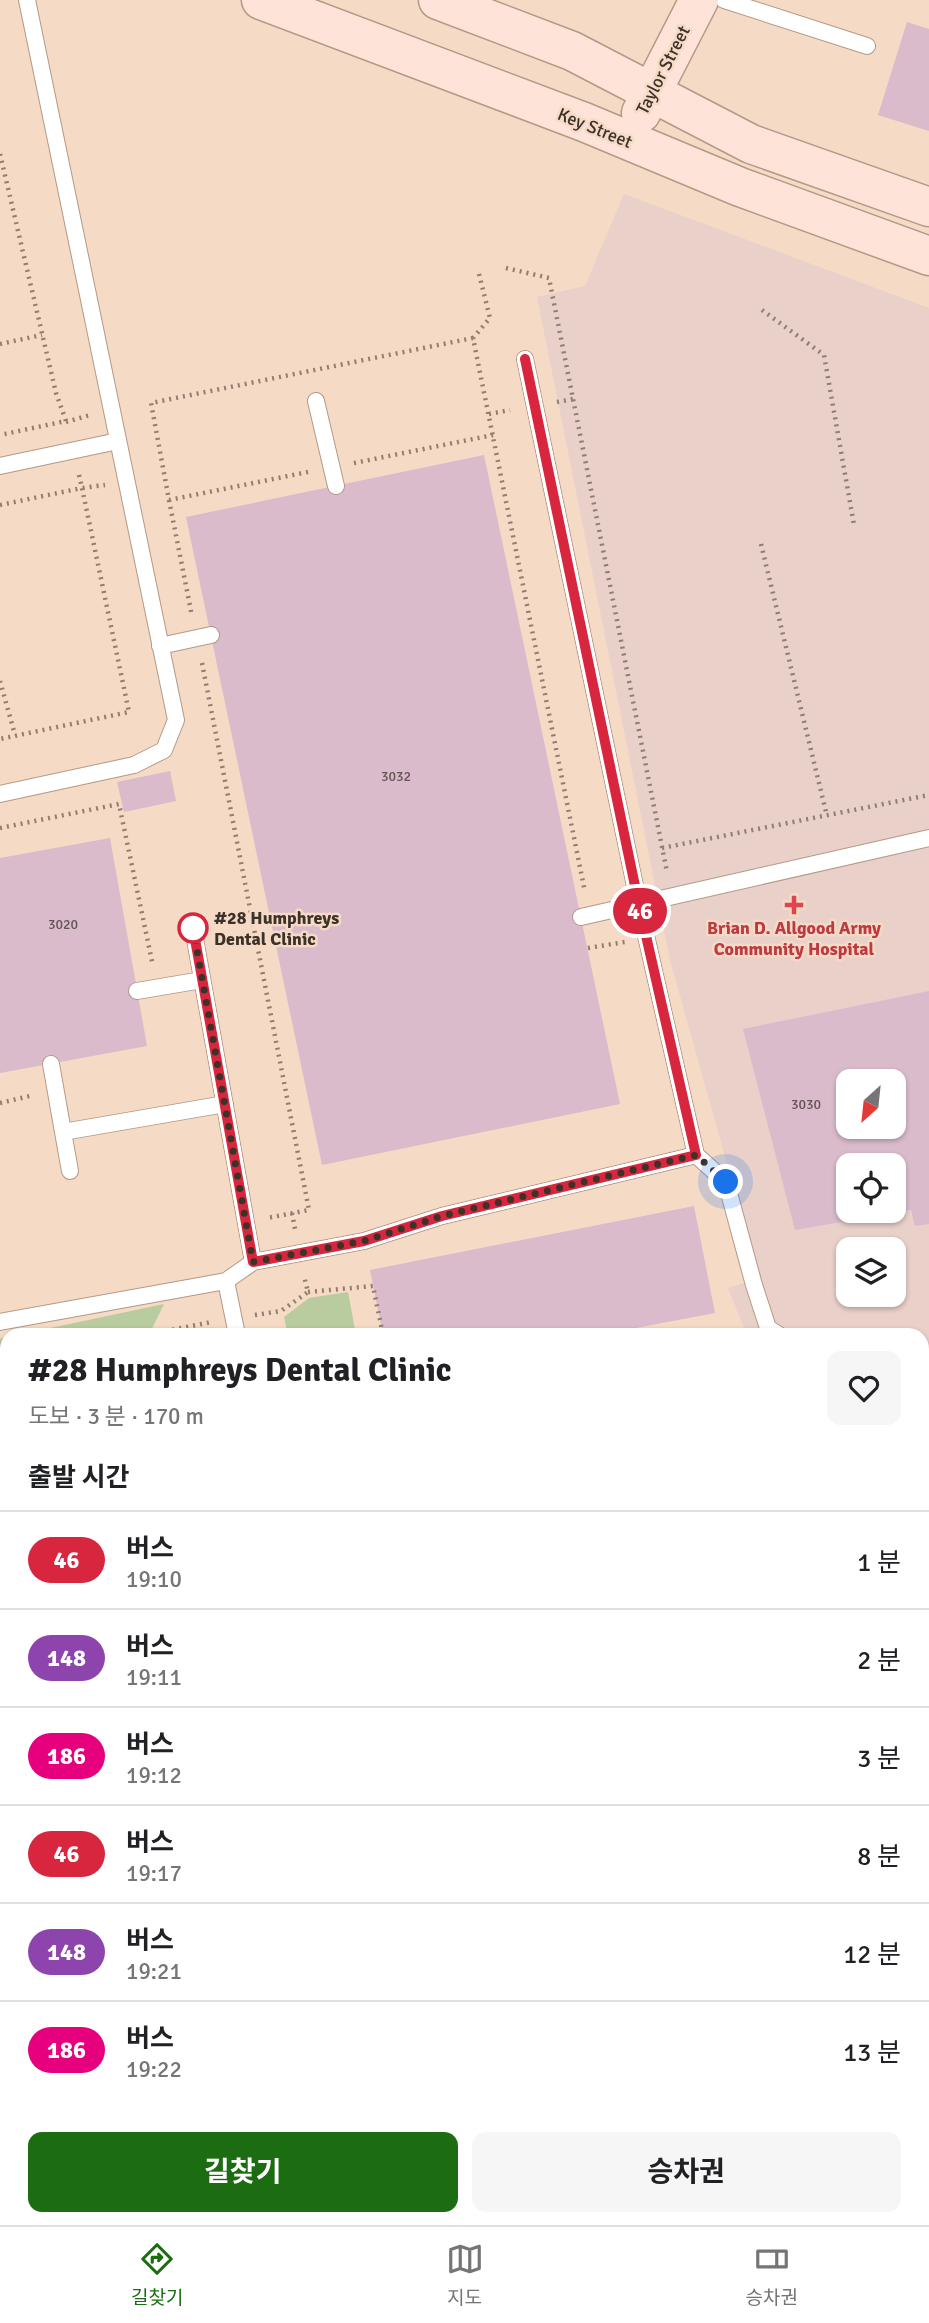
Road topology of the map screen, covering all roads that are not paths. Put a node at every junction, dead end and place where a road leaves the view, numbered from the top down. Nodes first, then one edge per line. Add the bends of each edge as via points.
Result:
1 (27, 0) edge
2 (261, 0) edge
3 (438, 0) edge
4 (699, 0) edge
5 (724, 0) edge
6 (867, 46) dead end
7 (652, 92) junction
8 (628, 141) junction
9 (929, 207) edge
10 (929, 256) edge
11 (525, 359) dead end
12 (316, 401) dead end
13 (118, 442) junction
14 (0, 466) edge
15 (336, 486) dead end
16 (204, 637) road end
17 (160, 646) junction
18 (0, 793) edge
19 (929, 838) edge
20 (639, 905) junction
21 (585, 916) road end
22 (193, 928) dead end
23 (202, 979) junction
24 (137, 991) dead end
25 (51, 1064) dead end
26 (225, 1104) junction
27 (63, 1132) junction
28 (696, 1155) junction
29 (70, 1171) dead end
30 (253, 1262) junction
31 (226, 1281) junction
32 (0, 1322) edge
33 (236, 1328) edge
34 (768, 1328) edge

1 - 13 lane
2 - 8 main road, Key Street
3 - 7 main road via 572,51
4 - 7 main road, Taylor Street
5 - 6 lane
7 - 8 main road, Taylor Street
7 - 9 main road via 751,144
8 - 10 main road, Key Street
11 - 20 lane
12 - 15 lane
13 - 14 lane
13 - 17 lane
16 - 17 lane
17 - 18 lane via 176,720 164,750 134,765
19 - 20 lane
20 - 21 lane
20 - 28 lane
22 - 23 lane
23 - 24 lane
23 - 26 lane
25 - 27 lane
26 - 27 lane
26 - 30 lane
27 - 29 lane
28 - 30 lane via 442,1216 364,1241
28 - 34 lane via 726,1182
30 - 31 lane
31 - 32 lane
31 - 33 lane

